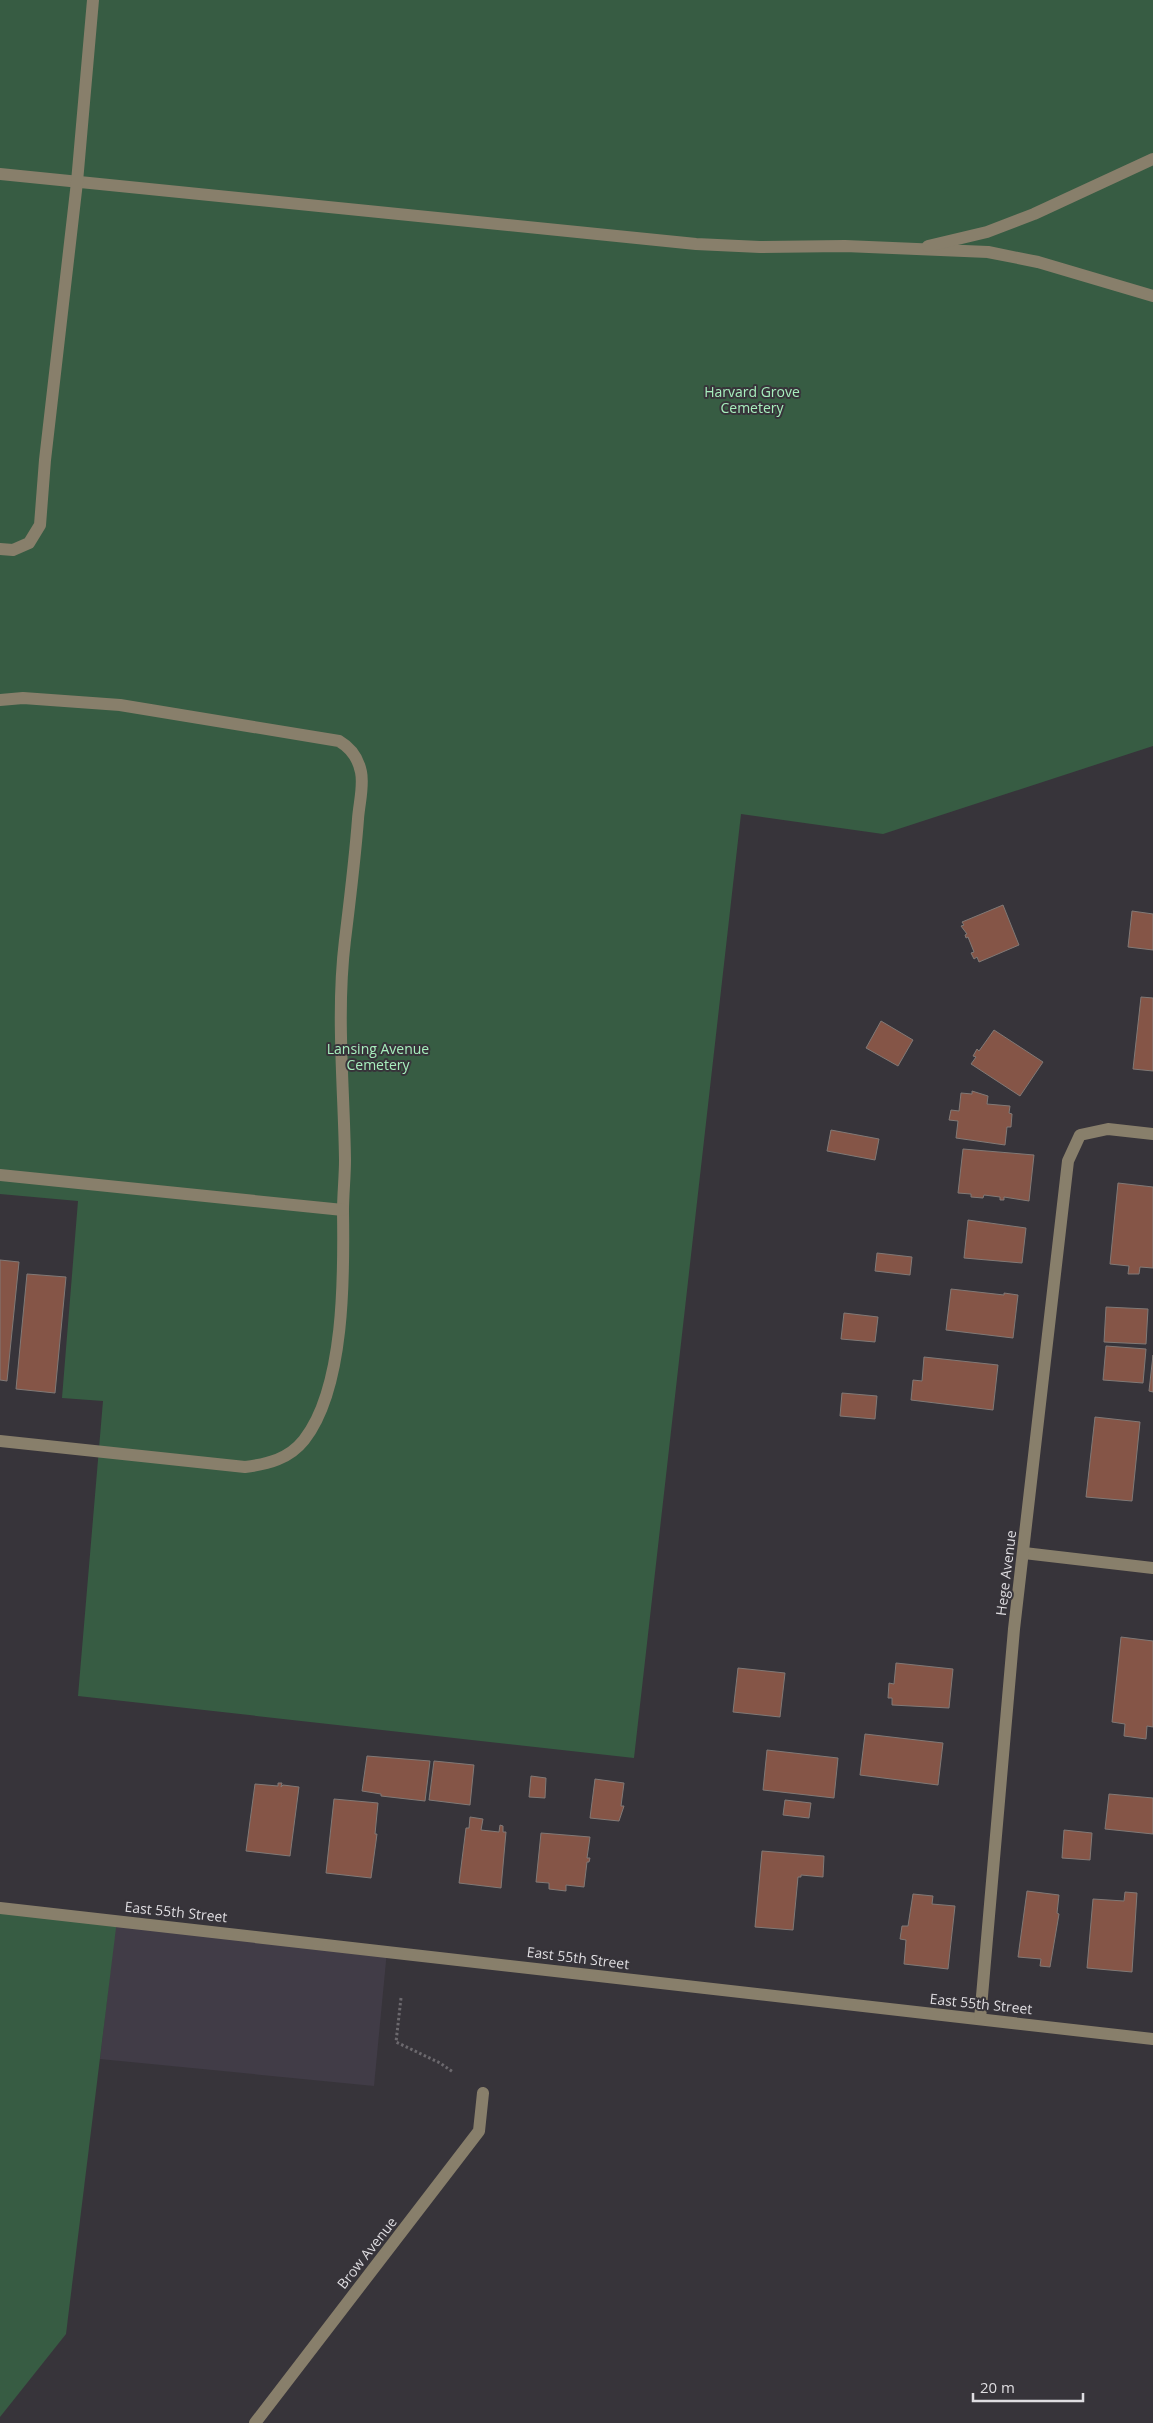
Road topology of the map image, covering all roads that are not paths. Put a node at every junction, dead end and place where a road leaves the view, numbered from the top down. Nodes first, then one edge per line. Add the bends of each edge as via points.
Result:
1 (94, 0) edge
2 (1153, 159) edge
3 (0, 174) edge
4 (78, 182) junction
5 (911, 250) junction
6 (1153, 296) edge
7 (0, 549) edge
8 (0, 700) edge
9 (1153, 1134) edge
10 (0, 1175) edge
11 (343, 1210) junction
12 (0, 1441) edge
13 (1024, 1553) junction
14 (1153, 1568) edge
15 (0, 1908) edge
16 (980, 2019) junction
17 (1153, 2039) edge
18 (483, 2093) dead end
19 (255, 2423) edge

1 - 4 street
2 - 5 street via 987,232
3 - 4 street
4 - 5 street via 696,244
4 - 7 street via 40,525 29,543 13,550
5 - 6 street via 988,252 1030,260
8 - 11 street via 23,698 120,705 339,740 357,758 361,788 342,996
9 - 13 street, Hege Avenue via 1108,1130 1080,1135 1068,1160
10 - 11 street
11 - 12 street via 344,1289 339,1334 324,1399 303,1441 277,1461 245,1467
13 - 14 street
13 - 16 street, Hege Avenue via 1014,1629
15 - 16 street, East 55th Street
16 - 17 street, East 55th Street
18 - 19 street, Brow Avenue via 479,2131

